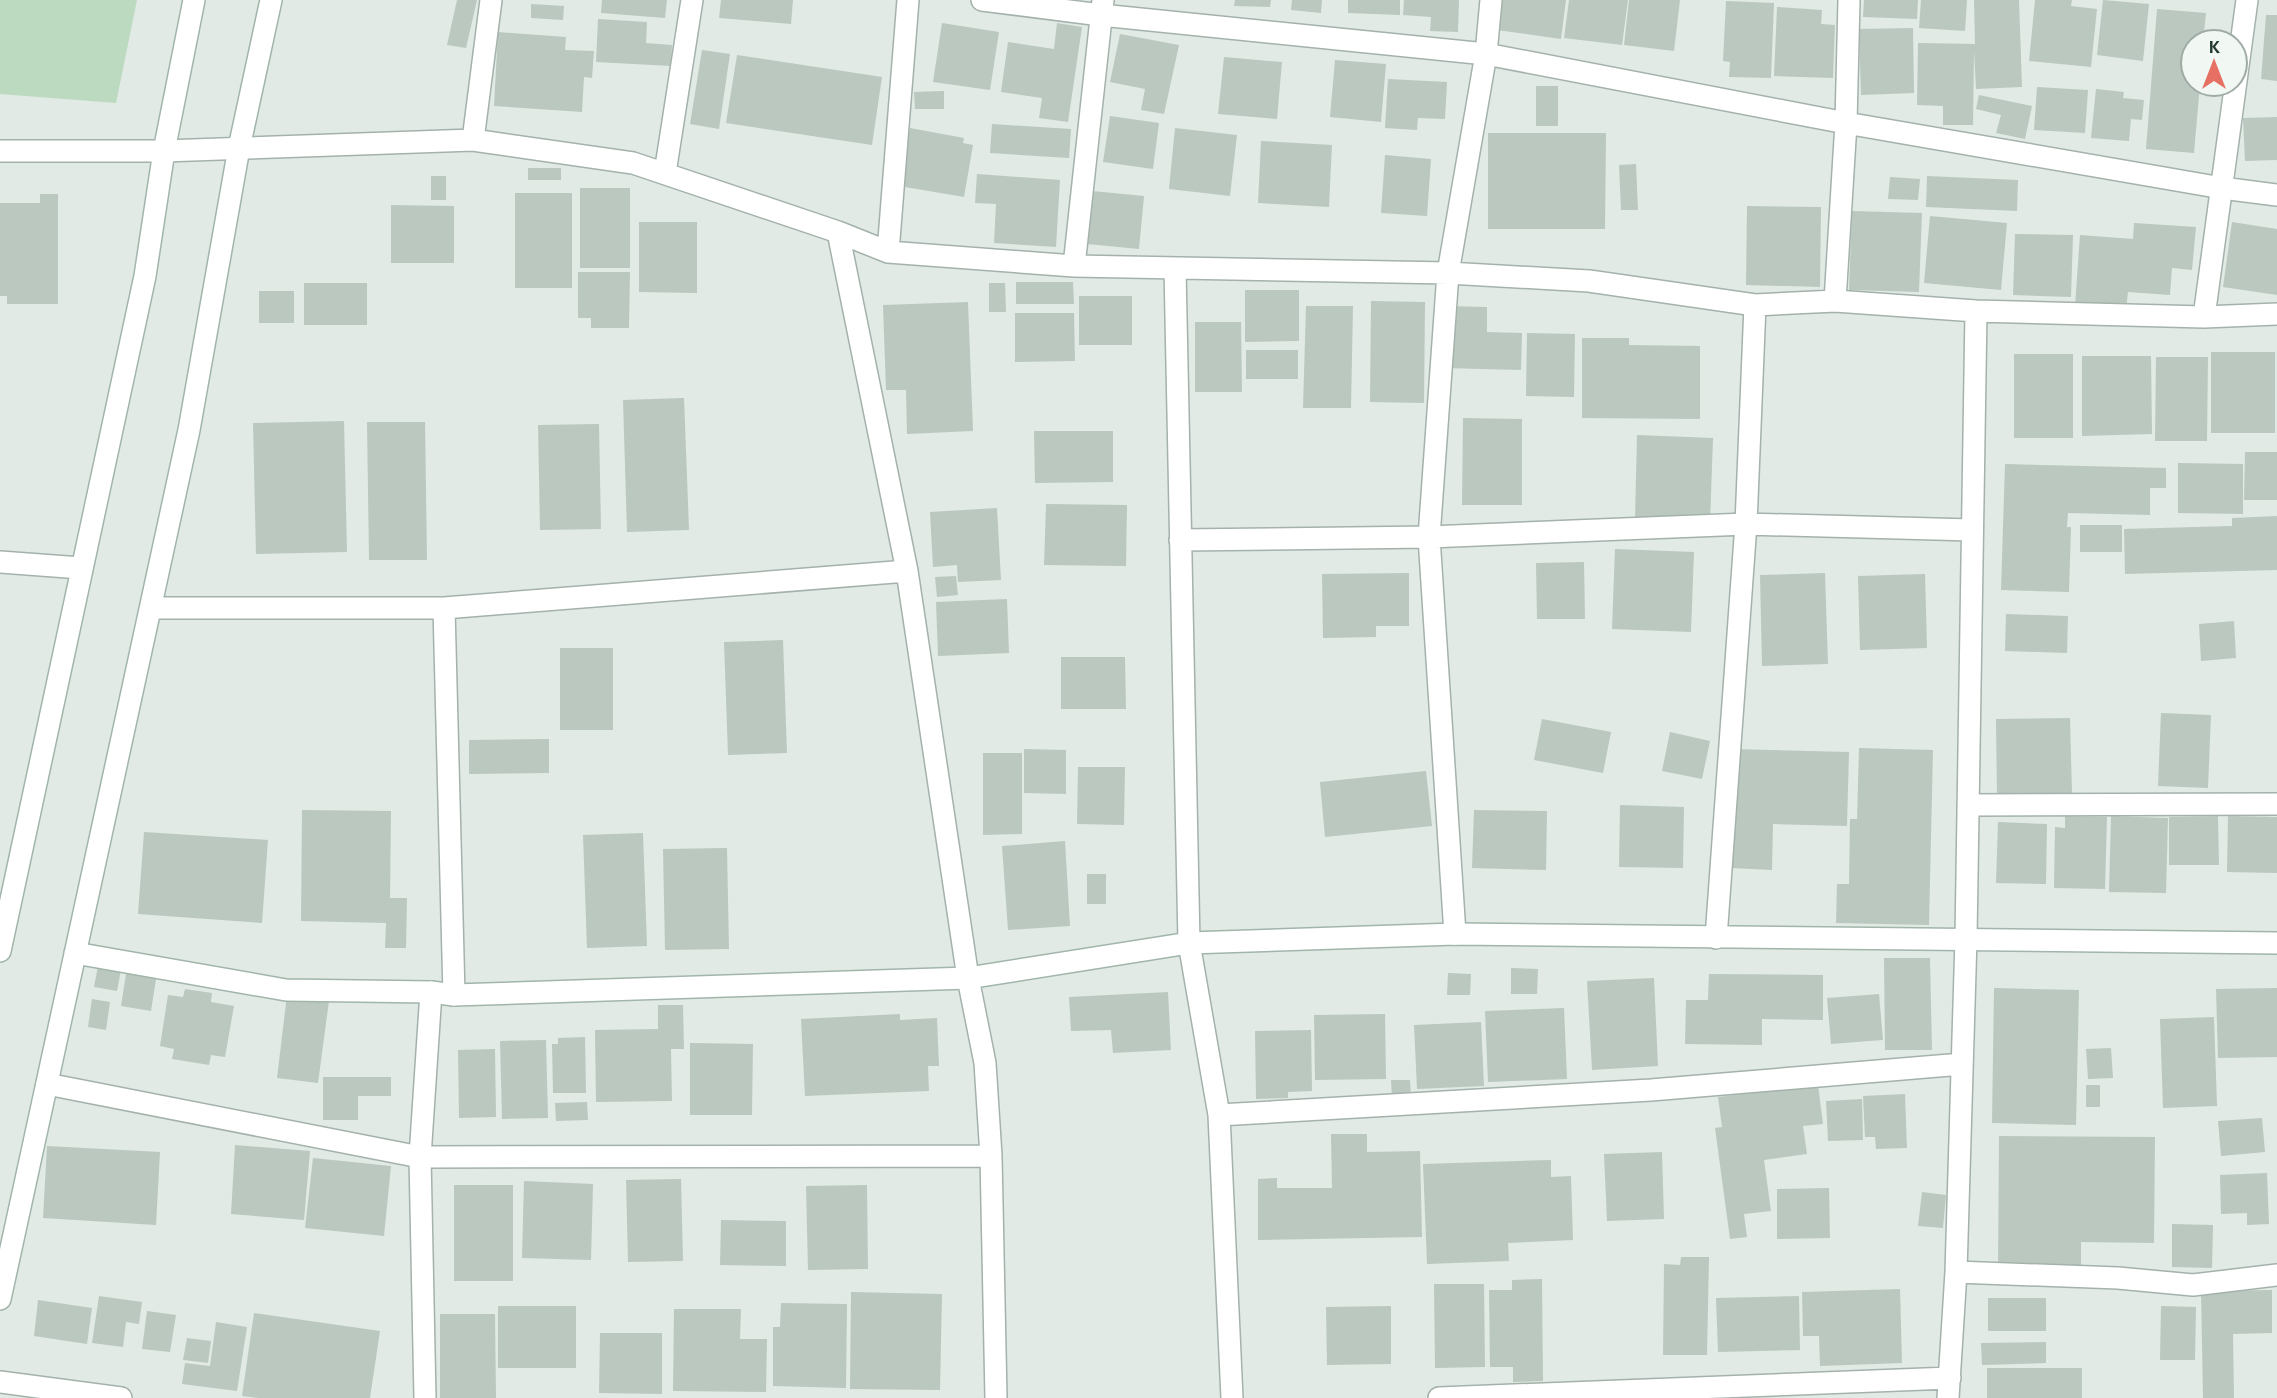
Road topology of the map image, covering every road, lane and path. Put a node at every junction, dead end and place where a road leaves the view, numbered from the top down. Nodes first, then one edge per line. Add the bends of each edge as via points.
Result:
1 (194, 0) edge
2 (271, 0) edge
3 (491, 0) edge
4 (692, 0) edge
5 (908, 0) edge
6 (982, 0) edge
7 (1491, 0) edge
8 (1849, 0) edge
9 (2247, 0) edge
10 (1102, 7) edge
11 (1486, 54) junction
12 (1846, 123) junction
13 (473, 140) junction
14 (239, 148) junction
15 (0, 151) edge
16 (164, 151) junction
17 (665, 173) junction
18 (2222, 188) junction
19 (2277, 195) edge
20 (838, 232) junction
21 (888, 252) junction
22 (1074, 266) junction
23 (1175, 269) junction
24 (1448, 273) junction
25 (1835, 301) junction
26 (1755, 305) junction
27 (1976, 311) junction
28 (2277, 314) edge
29 (2204, 317) junction
30 (1746, 524) junction
31 (1972, 530) junction
32 (1429, 537) junction
33 (1180, 540) junction
34 (0, 562) edge
35 (81, 568) junction
36 (906, 571) junction
37 (152, 608) junction
38 (444, 608) junction
39 (2277, 804) edge
40 (1968, 805) junction
41 (1455, 934) junction
42 (1716, 938) junction
43 (1966, 938) junction
44 (1189, 943) junction
45 (2277, 943) edge
46 (1, 945) edge
47 (75, 953) junction
48 (968, 978) junction
49 (431, 992) junction
50 (454, 995) junction
51 (1962, 1064) junction
52 (47, 1084) junction
53 (1219, 1115) junction
54 (991, 1156) junction
55 (420, 1157) junction
56 (1956, 1272) junction
57 (2277, 1275) edge
58 (0, 1299) edge
59 (0, 1381) edge
60 (1949, 1388) edge
61 (1558, 1395) edge
62 (99, 1397) edge
63 (121, 1398) edge
64 (425, 1398) edge
65 (996, 1398) edge
66 (1232, 1398) edge
67 (1439, 1398) edge

1 - 16 street
2 - 14 street
3 - 13 street
4 - 17 street
5 - 21 street
6 - 10 street
7 - 11 street
8 - 12 street
9 - 18 street
10 - 11 street
10 - 22 street
11 - 12 street
11 - 24 street
12 - 18 street
12 - 25 street
13 - 14 street
13 - 17 street via 633,163
14 - 16 street
14 - 37 street
15 - 16 street
16 - 35 street via 145,276
17 - 20 street
18 - 19 street
18 - 29 street
20 - 21 street
20 - 36 street
21 - 22 street
22 - 23 street
23 - 24 street
23 - 33 street
24 - 26 street via 1589,281
24 - 32 street
25 - 26 street
25 - 27 street
26 - 30 street
27 - 29 street
27 - 31 street
28 - 29 street
30 - 31 street
30 - 32 street
30 - 42 street
31 - 40 street
32 - 33 street
32 - 41 street
33 - 44 street
34 - 35 street
35 - 46 street
36 - 38 street
36 - 48 street
37 - 38 street
37 - 47 street
38 - 50 street
39 - 40 street
40 - 43 street
41 - 42 street
41 - 44 street
42 - 43 street
43 - 45 street
43 - 51 street
44 - 48 street
44 - 53 street
47 - 49 street via 286,990
47 - 52 street
48 - 50 street
48 - 54 street via 985,1063
49 - 50 street
49 - 55 street
51 - 53 street via 1651,1090
51 - 56 street
52 - 55 street
52 - 58 street
53 - 66 street
54 - 55 street
54 - 65 street
55 - 64 street
56 - 57 street via 2193,1285
56 - 60 street
59 - 62 street
60 - 61 street
61 - 67 street
62 - 63 street

